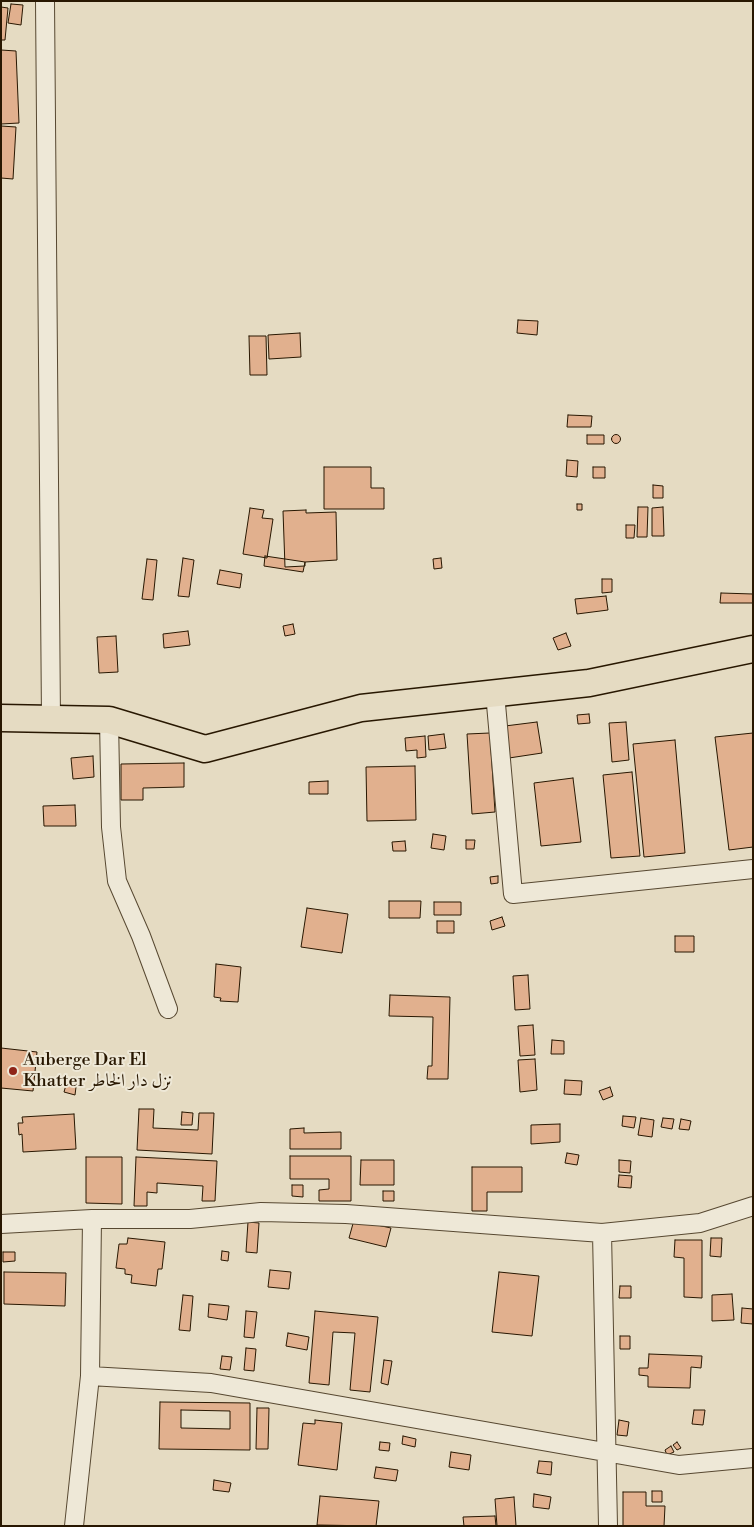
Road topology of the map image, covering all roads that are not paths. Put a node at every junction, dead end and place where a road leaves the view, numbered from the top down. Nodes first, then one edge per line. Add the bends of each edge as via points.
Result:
1 (45, 1) edge
2 (753, 649) edge
3 (495, 693) junction
4 (1, 718) edge
5 (51, 719) junction
6 (109, 720) junction
7 (753, 869) edge
8 (168, 1008) dead end
9 (753, 1206) edge
10 (92, 1219) junction
11 (1, 1224) edge
12 (602, 1233) junction
13 (90, 1376) junction
14 (608, 1452) junction
15 (753, 1458) edge
16 (74, 1526) edge
17 (608, 1526) edge

1 - 5 street
2 - 3 main road via 590,683
3 - 6 main road via 361,708 205,748
3 - 7 street via 513,894
4 - 5 main road
5 - 6 main road
6 - 8 street via 111,827 117,881
9 - 12 street via 700,1223
10 - 11 street
10 - 12 street via 190,1219 261,1212 346,1214
10 - 13 street
12 - 14 street
13 - 14 street via 211,1383
13 - 16 street
14 - 15 street via 679,1465
14 - 17 street

